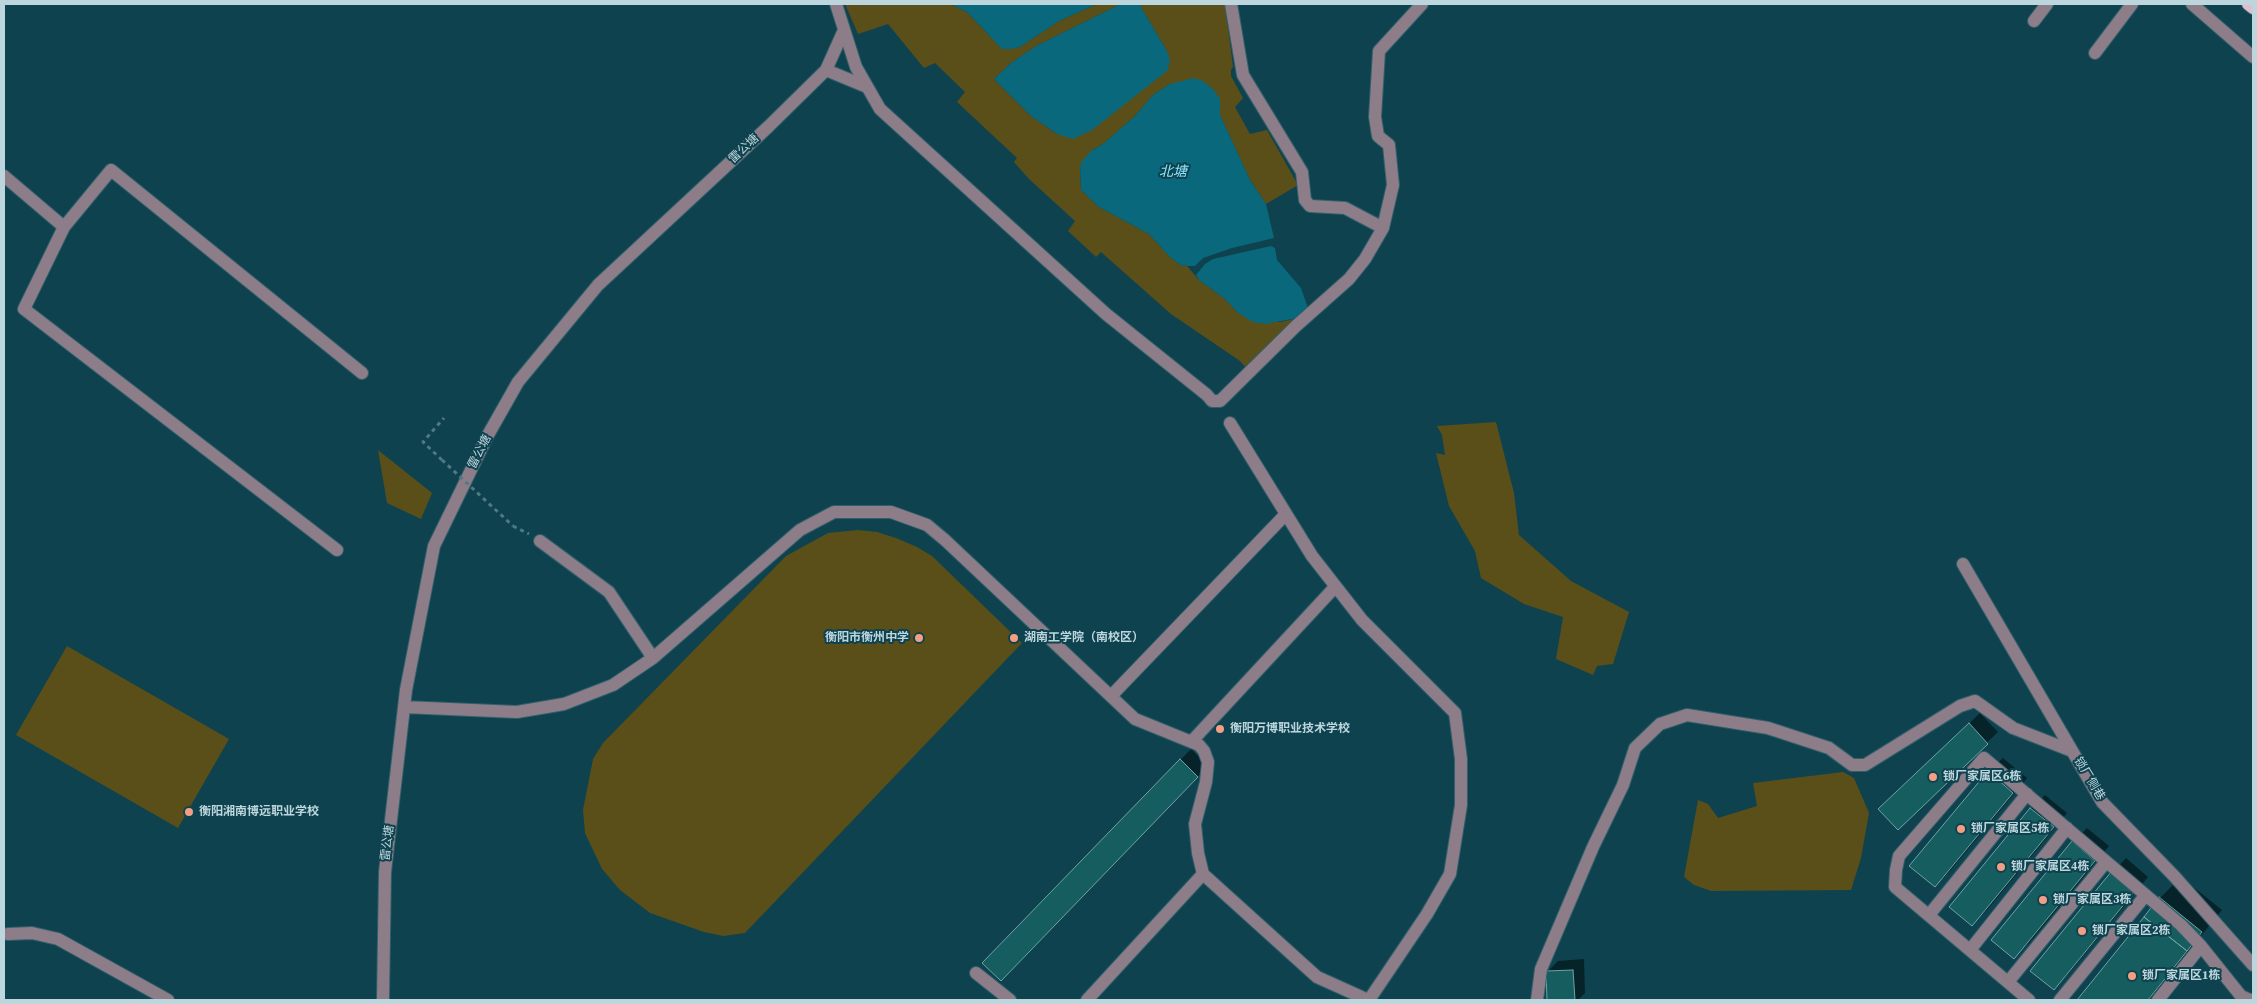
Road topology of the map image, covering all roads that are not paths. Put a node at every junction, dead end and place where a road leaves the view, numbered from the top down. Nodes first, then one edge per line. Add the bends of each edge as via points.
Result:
1 (836, 4) edge
2 (1231, 4) edge
3 (1422, 4) edge
4 (2048, 4) edge
5 (2132, 4) edge
6 (2192, 4) edge
7 (2248, 4) edge
8 (2253, 8) edge
9 (2034, 21) dead end
10 (844, 30) junction
11 (2095, 53) dead end
12 (2253, 57) edge
13 (826, 70) junction
14 (868, 87) junction
15 (4, 176) edge
16 (64, 227) junction
17 (1383, 228) junction
18 (362, 373) dead end
19 (1230, 423) dead end
20 (1285, 515) junction
21 (540, 541) dead end
22 (337, 550) dead end
23 (1963, 564) dead end
24 (1336, 586) junction
25 (653, 658) junction
26 (1111, 696) junction
27 (404, 707) junction
28 (1192, 741) junction
29 (2072, 751) junction
30 (2027, 794) junction
31 (2067, 828) junction
32 (2106, 862) junction
33 (1203, 874) junction
34 (2145, 896) junction
35 (1929, 915) junction
36 (8, 934) dead end
37 (2202, 946) junction
38 (1970, 950) junction
39 (2253, 965) edge
40 (976, 973) dead end
41 (2008, 982) junction
42 (168, 1000) edge
43 (383, 1000) edge
44 (1010, 1000) edge
45 (1086, 1000) edge
46 (1369, 1000) edge
47 (1537, 1000) edge
48 (2029, 1000) edge
49 (2060, 1000) edge
50 (2158, 1000) edge
51 (2250, 1000) edge

1 - 10 street
2 - 17 street via 1243,75 1302,172 1305,200 1310,206 1345,208
3 - 17 street via 1380,51 1374,117 1378,136 1389,145 1392,185
4 - 9 street
5 - 11 street
6 - 12 street
7 - 8 main road
10 - 13 street, 雷公塘
10 - 14 street via 856,67
13 - 14 street
13 - 27 street, 雷公塘 via 598,285 518,382 488,435 434,546
14 - 17 street via 880,109 1106,314 1212,401 1220,401 1349,279
15 - 16 street
16 - 18 street via 111,170
16 - 22 street via 24,310
19 - 20 street
20 - 24 street
20 - 26 street
21 - 25 street via 609,592
23 - 29 street, 锁厂侧巷
24 - 28 street
24 - 46 street via 1362,620 1455,713 1461,759 1461,805 1450,874
25 - 26 street via 800,530 834,512 891,512 927,525 945,540
25 - 27 street via 613,686 564,704 517,712
26 - 28 street via 1135,719
27 - 43 street, 雷公塘 via 384,872
28 - 33 street via 1204,751 1208,762 1195,824
29 - 39 street, 锁厂侧巷 via 2102,802 2175,877
29 - 47 street via 2013,728 1975,701 1960,706 1865,765 1852,765 1829,748 1768,728 1687,715 1660,724 1635,748 1623,785 1541,968
30 - 31 street
30 - 35 street
30 - 35 street via 1984,758 1899,856 1895,886
31 - 32 street
31 - 38 street
32 - 34 street
32 - 41 street
33 - 45 street
33 - 46 street via 1317,977
34 - 37 street
34 - 49 street
35 - 38 street
36 - 42 street via 32,933 58,939
37 - 50 street
37 - 51 street via 2241,996
38 - 41 street
40 - 44 street
41 - 48 street

